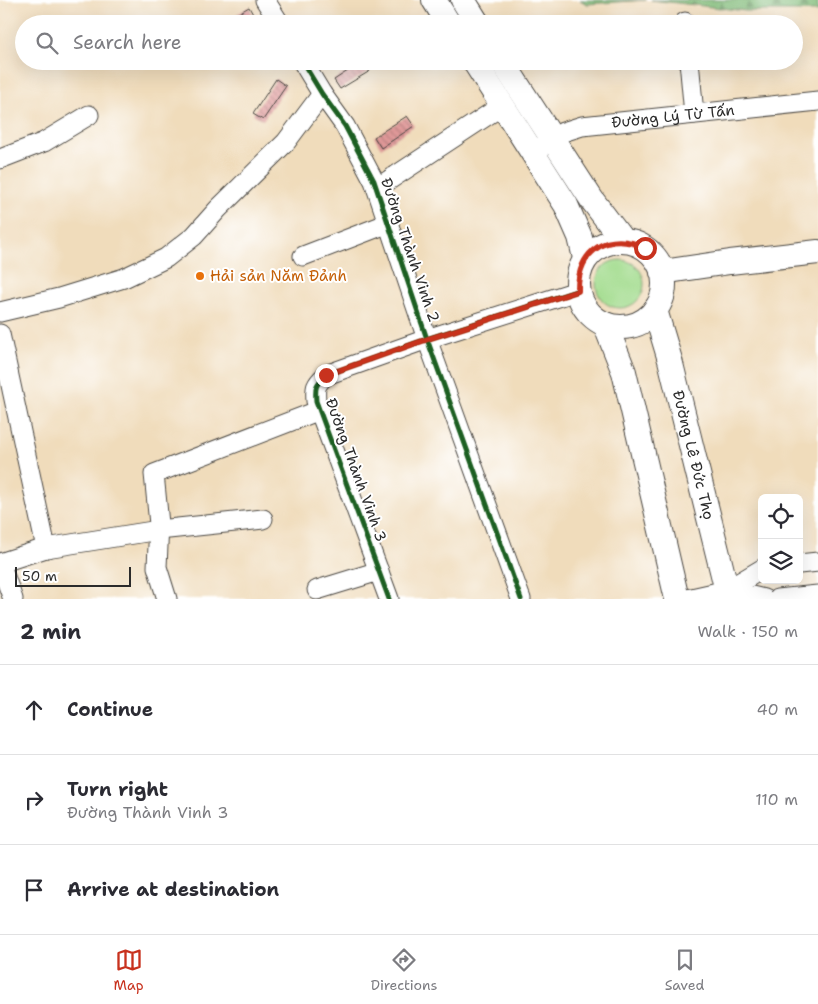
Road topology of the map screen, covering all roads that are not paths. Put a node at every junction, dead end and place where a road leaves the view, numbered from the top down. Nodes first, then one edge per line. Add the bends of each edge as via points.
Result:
1 (265, 0) edge
2 (434, 0) edge
3 (463, 0) edge
4 (274, 15) edge
5 (443, 15) edge
6 (472, 15) edge
7 (307, 70) edge
8 (480, 70) edge
9 (506, 70) edge
10 (690, 70) edge
11 (322, 94) junction
12 (818, 101) edge
13 (502, 105) junction
14 (694, 114) junction
15 (89, 115) dead end
16 (543, 146) junction
17 (0, 159) edge
18 (377, 188) junction
19 (389, 223) junction
20 (623, 240) junction
21 (818, 252) edge
22 (303, 256) dead end
23 (585, 258) junction
24 (662, 272) junction
25 (578, 291) junction
26 (655, 310) junction
27 (0, 312) edge
28 (605, 324) junction
29 (0, 334) edge
30 (428, 339) junction
31 (2, 353) edge
32 (320, 410) junction
33 (263, 519) dead end
34 (159, 530) junction
35 (46, 548) junction
36 (818, 562) edge
37 (0, 563) edge
38 (803, 564) edge
39 (379, 571) junction
40 (758, 573) edge
41 (317, 590) dead end
42 (728, 595) edge
43 (818, 595) edge
44 (12, 599) edge
45 (167, 599) edge
46 (389, 599) edge
47 (521, 599) edge
48 (677, 599) edge
49 (687, 599) edge
50 (764, 599) edge
51 (777, 599) edge

1 - 4 street
2 - 5 main road
3 - 6 main road
7 - 11 street, Đường Thành Vinh 2
8 - 13 main road
9 - 16 main road
10 - 14 street
11 - 18 street, Đường Thành Vinh 2 via 346,126
11 - 27 street via 286,142 194,236 166,258 124,278
12 - 14 street, Đường Lý Từ Tấn
13 - 16 main road
13 - 18 street
14 - 16 street, Đường Lý Từ Tấn via 582,126 563,132
15 - 17 street via 44,142
16 - 20 main road
16 - 23 main road via 580,237
18 - 19 street, Đường Thành Vinh 2
19 - 22 street
19 - 30 street, Đường Thành Vinh 2
20 - 23 main road via 596,248
20 - 24 main road via 645,248 654,256
21 - 24 main road
23 - 25 main road via 577,279
24 - 26 main road via 664,289
25 - 28 main road via 587,311
25 - 30 street, Đường Thành Vinh 3
26 - 28 main road via 632,326
26 - 42 main road, Đường Lê Đức Thọ
28 - 48 main road via 624,372
29 - 31 street
30 - 32 street, Đường Thành Vinh 3 via 326,375 315,388
30 - 47 street, Đường Thành Vinh 2
31 - 35 street
32 - 34 street via 154,474
32 - 39 street, Đường Thành Vinh 3
33 - 34 street
34 - 35 street
34 - 45 street via 157,568
35 - 37 street
36 - 38 street
37 - 44 street
39 - 41 street
39 - 46 street, Đường Thành Vinh 3
40 - 42 street
42 - 49 street
42 - 50 street
43 - 51 street

